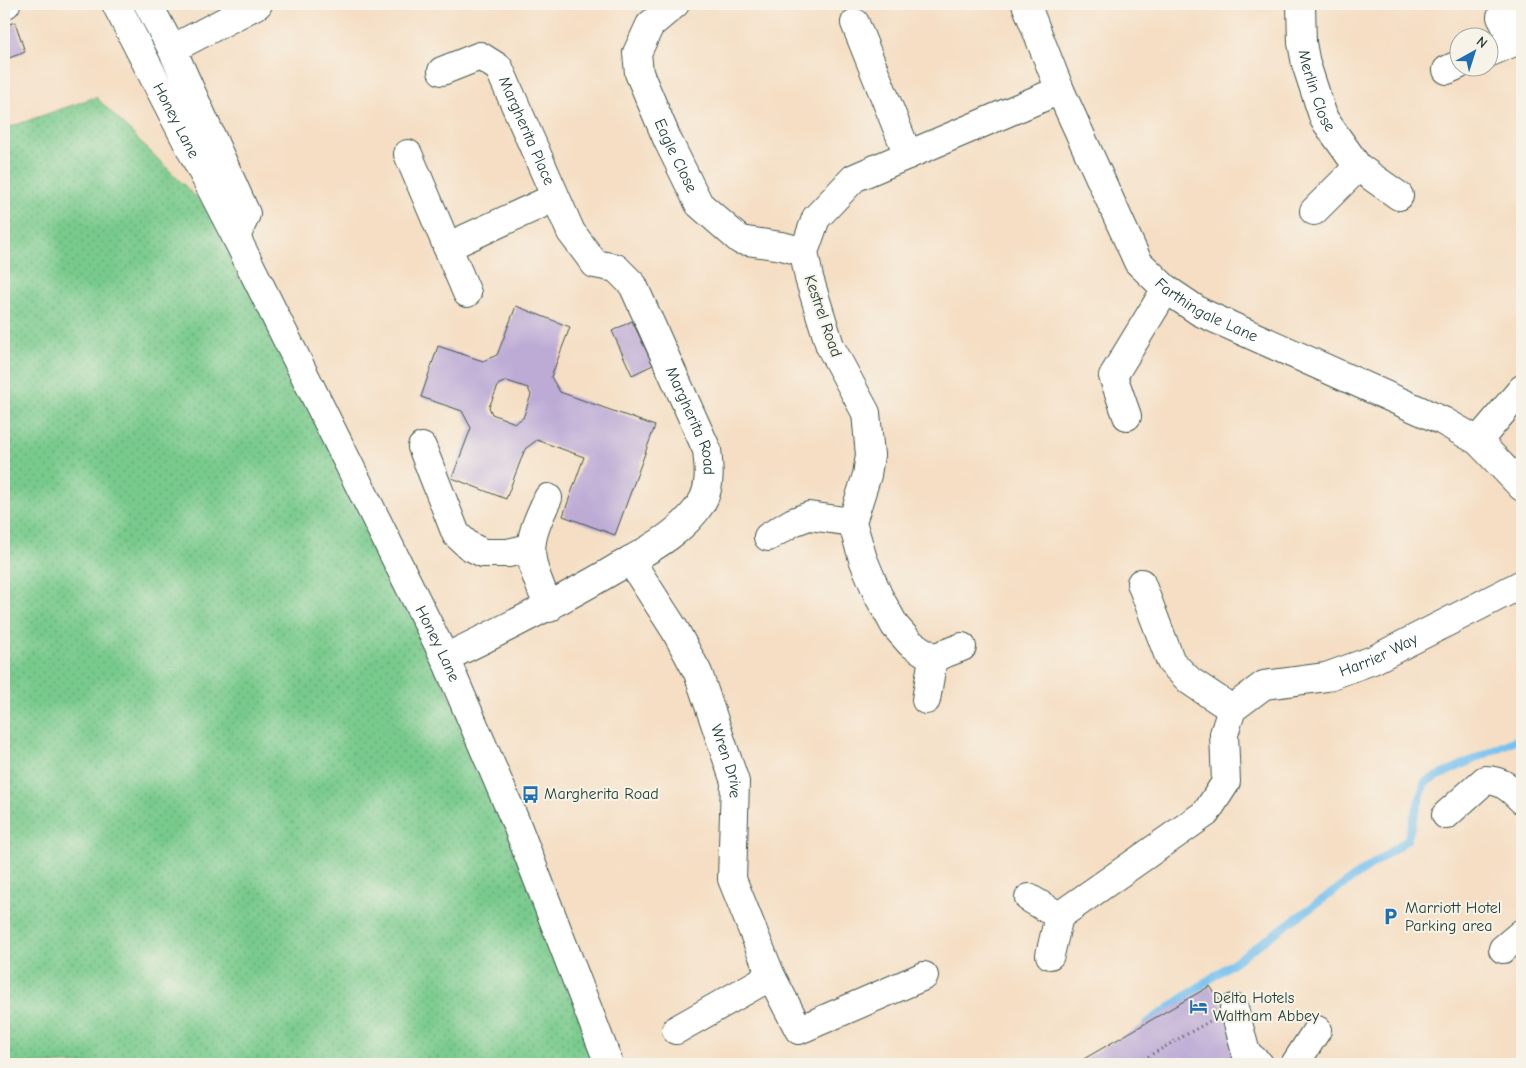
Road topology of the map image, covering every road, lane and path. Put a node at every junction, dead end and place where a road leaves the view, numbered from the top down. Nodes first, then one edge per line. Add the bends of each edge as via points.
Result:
1 (116, 4) edge
2 (148, 4) edge
3 (258, 4) edge
4 (675, 4) edge
5 (1026, 4) edge
6 (1301, 4) edge
7 (1522, 4) edge
8 (855, 23) dead end
9 (172, 49) junction
10 (1498, 49) edge
11 (442, 71) dead end
12 (1060, 90) junction
13 (408, 154) dead end
14 (908, 155) junction
15 (1358, 167) junction
16 (1399, 196) dead end
17 (554, 198) junction
18 (1314, 212) dead end
19 (236, 238) junction
20 (447, 247) junction
21 (804, 252) junction
22 (1166, 289) junction
23 (467, 293) dead end
24 (1522, 389) edge
25 (1127, 416) dead end
26 (1478, 441) junction
27 (422, 447) dead end
28 (1522, 486) edge
29 (548, 498) dead end
30 (852, 522) junction
31 (768, 537) dead end
32 (530, 548) junction
33 (630, 560) junction
34 (1141, 583) dead end
35 (1522, 584) edge
36 (548, 608) junction
37 (962, 647) dead end
38 (446, 658) junction
39 (933, 658) junction
40 (926, 700) dead end
41 (1232, 709) junction
42 (1522, 800) edge
43 (1446, 815) dead end
44 (1030, 898) dead end
45 (1059, 916) junction
46 (1050, 955) dead end
47 (771, 976) junction
48 (924, 976) dead end
49 (1234, 1008) joint
50 (676, 1030) dead end
51 (1317, 1030) dead end
52 (610, 1064) edge
53 (1135, 1064) edge
54 (1258, 1064) edge
55 (1294, 1064) edge

1 - 19 street, Honey Lane
2 - 9 street, Honey Lane
3 - 9 street
4 - 21 street, Eagle Close via 650,25 637,53 639,73 699,204 740,240
5 - 12 street, Farthingale Lane
6 - 15 street, Merlin Close via 1302,42 1312,88 1324,119
7 - 10 street via 1501,17 1514,42
8 - 14 street
9 - 19 street, Honey Lane via 246,214
11 - 17 street, Margherita Place via 480,56 499,68
12 - 14 street, Kestrel Road
12 - 22 street, Farthingale Lane via 1138,262
13 - 20 street
14 - 21 street, Kestrel Road via 854,178 816,218
15 - 16 street, Merlin Close
15 - 18 street
17 - 20 street
17 - 33 street, Margherita Road via 571,232 595,264 616,268 633,285 707,450 710,476 702,501 688,519 663,541
19 - 38 street, Honey Lane
20 - 23 street
21 - 30 street, Kestrel Road via 830,346 866,413 870,455 867,476
22 - 25 street via 1113,376
22 - 26 street, Farthingale Lane via 1200,312 1443,421
24 - 26 street
26 - 28 street, Farthingale Lane
27 - 32 street via 456,534 483,553 508,553
29 - 32 street via 534,528
30 - 31 street via 810,516
30 - 39 street via 870,577 896,626 910,643
32 - 36 street
33 - 36 street, Margherita Road
33 - 47 street, Wren Drive via 675,630 701,682 734,782 732,879
34 - 41 street via 1171,662 1190,681
35 - 41 street, Harrier Way via 1373,660 1326,677 1264,685
36 - 38 street, Margherita Road
37 - 39 street
38 - 52 street, Honey Lane via 516,823
39 - 40 street
41 - 45 street via 1224,734 1226,782 1206,814
42 - 43 street via 1509,787 1495,780 1485,780
44 - 45 street
45 - 46 street
47 - 48 street, Wren Drive via 799,1030
47 - 50 street
49 - 53 path
49 - 54 street via 1246,1053
51 - 55 street

